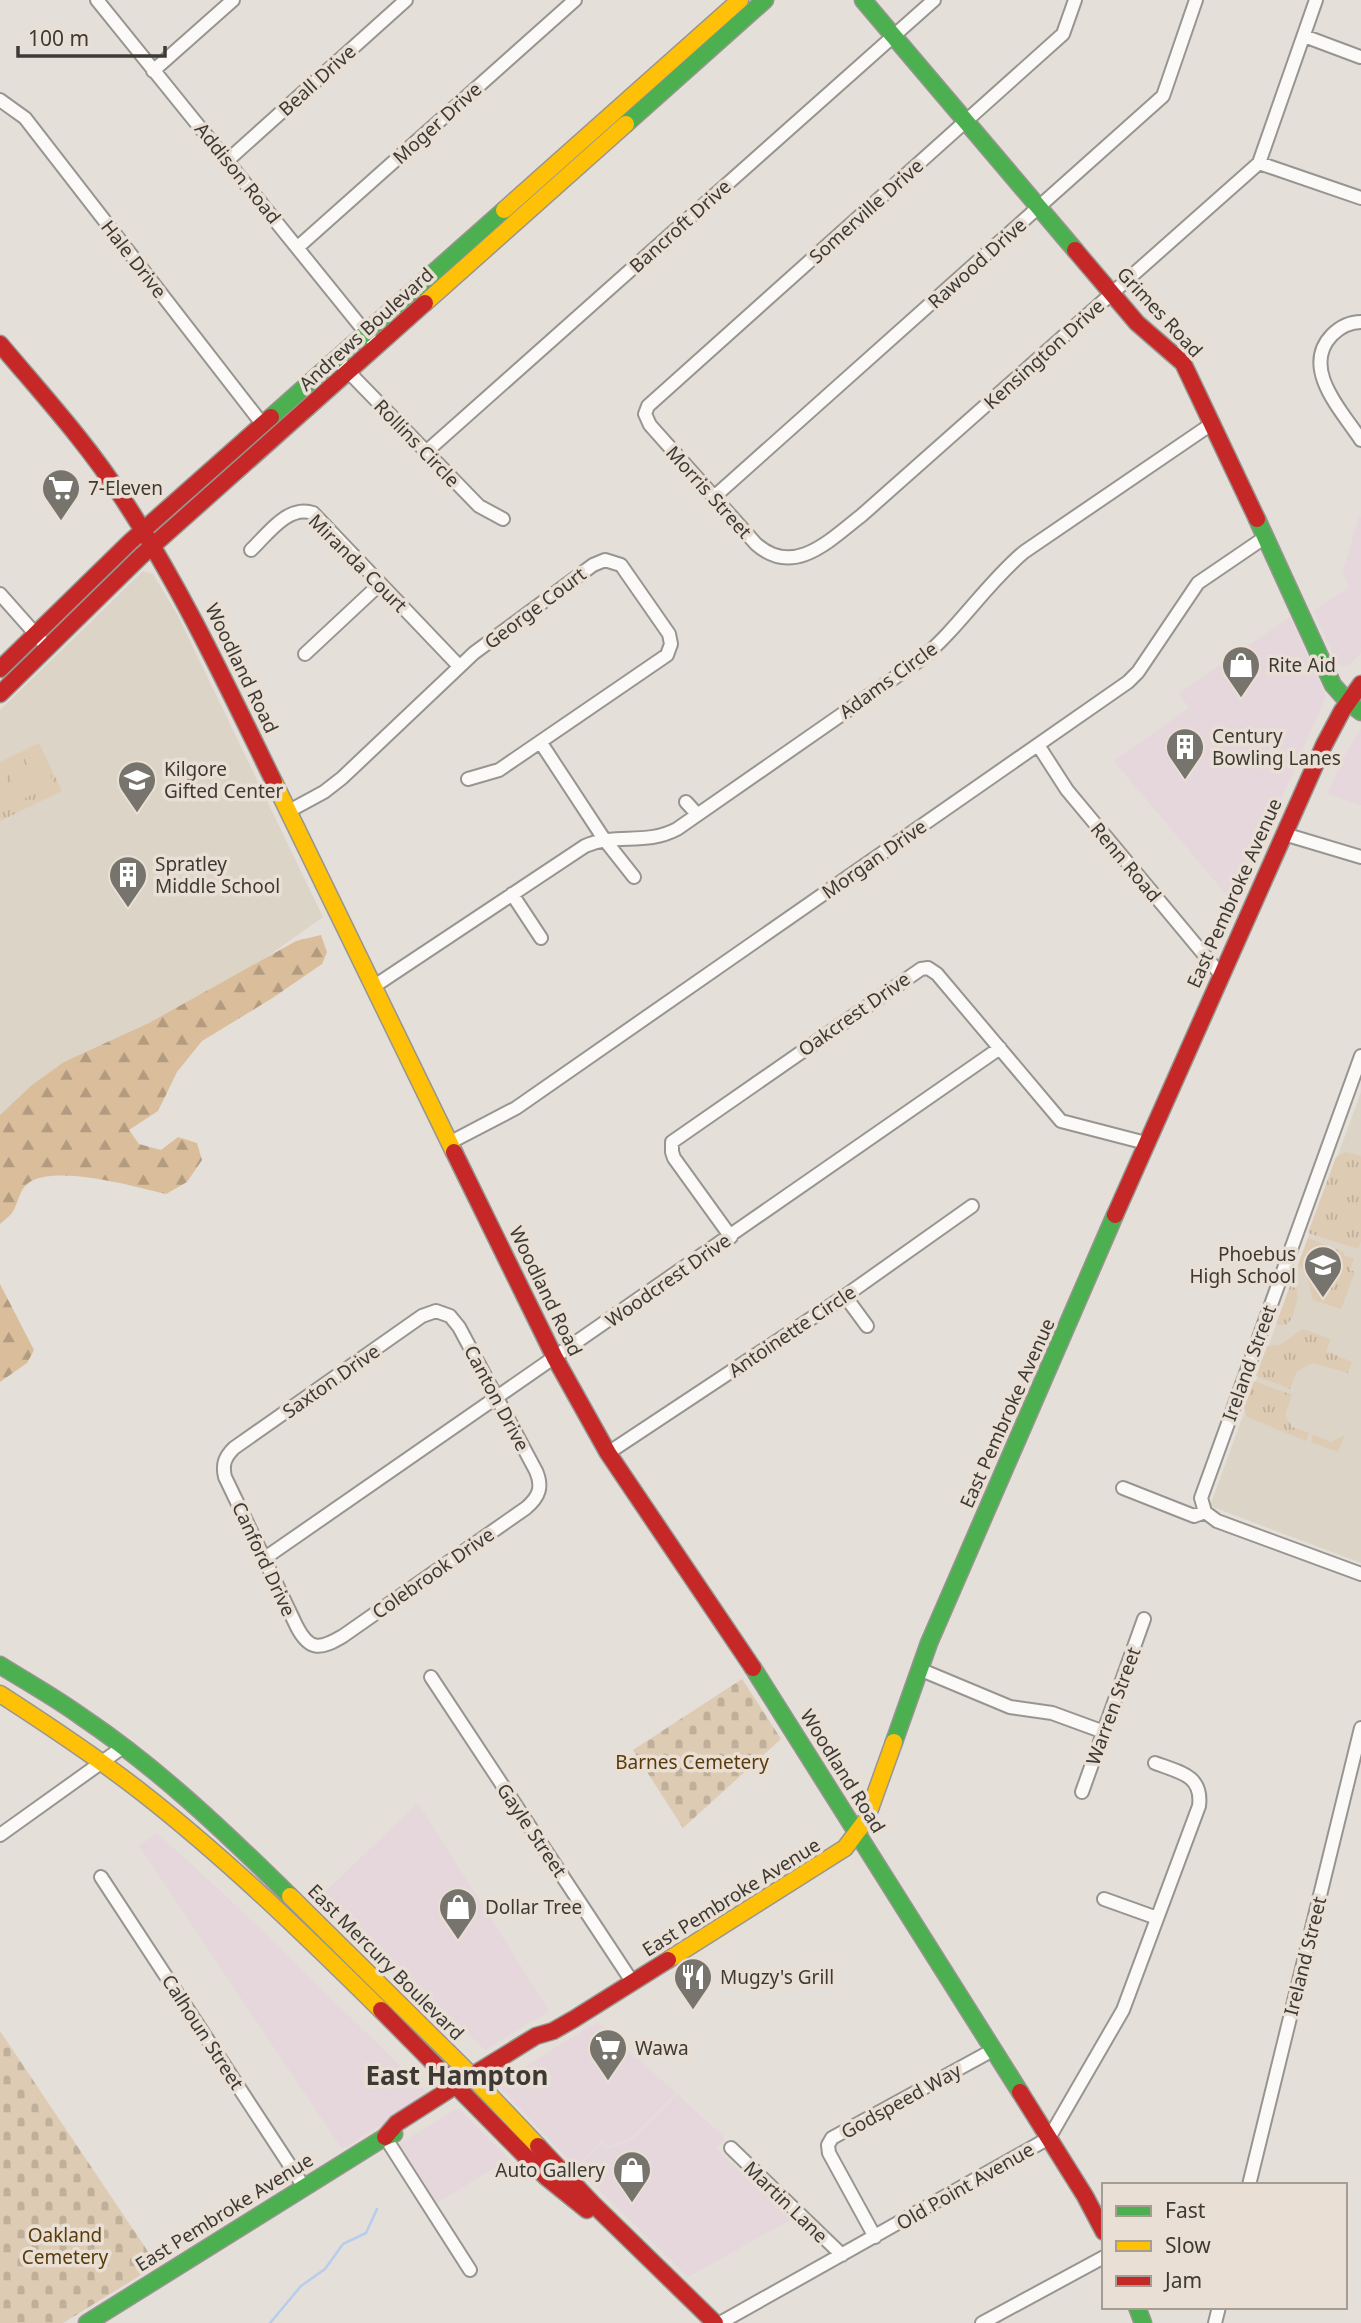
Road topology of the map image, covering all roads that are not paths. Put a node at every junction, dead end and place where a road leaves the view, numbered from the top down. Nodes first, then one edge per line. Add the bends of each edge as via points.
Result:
1 (97, 0) edge
2 (233, 0) edge
3 (406, 0) edge
4 (575, 0) edge
5 (740, 0) edge
6 (765, 0) edge
7 (863, 0) edge
8 (934, 0) edge
9 (1075, 0) edge
10 (1196, 0) edge
11 (1316, 0) edge
12 (894, 36) junction
13 (1304, 36) junction
14 (1360, 57) edge
15 (153, 71) junction
16 (0, 100) edge
17 (966, 122) junction
18 (228, 160) junction
19 (1259, 163) junction
20 (1361, 198) edge
21 (1039, 208) junction
22 (298, 247) junction
23 (1112, 293) junction
24 (1361, 322) edge
25 (365, 332) junction
26 (0, 344) edge
27 (377, 347) junction
28 (337, 359) junction
29 (349, 372) junction
30 (645, 414) joint
31 (1213, 423) junction
32 (263, 425) junction
33 (1361, 440) edge
34 (426, 452) junction
35 (714, 497) junction
36 (503, 519) dead end
37 (144, 530) junction
38 (1264, 538) junction
39 (153, 545) junction
40 (251, 550) dead end
41 (784, 559) joint
42 (380, 584) junction
43 (0, 594) edge
44 (36, 635) junction
45 (47, 647) junction
46 (305, 654) dead end
47 (459, 666) junction
48 (0, 669) edge
49 (1361, 684) edge
50 (0, 694) edge
51 (1354, 707) edge
52 (541, 743) junction
53 (1038, 745) junction
54 (468, 779) dead end
55 (686, 802) dead end
56 (289, 811) junction
57 (698, 814) junction
58 (1284, 834) junction
59 (604, 839) junction
60 (1361, 856) edge
61 (634, 877) dead end
62 (512, 894) junction
63 (541, 938) dead end
64 (1221, 975) junction
65 (373, 987) junction
66 (1000, 1048) junction
67 (1361, 1056) edge
68 (449, 1143) junction
69 (1146, 1143) junction
70 (972, 1206) dead end
71 (731, 1237) junction
72 (845, 1296) junction
73 (444, 1312) joint
74 (867, 1326) dead end
75 (555, 1358) junction
76 (496, 1397) junction
77 (608, 1454) junction
78 (224, 1462) joint
79 (1123, 1488) dead end
80 (540, 1490) joint
81 (1205, 1512) junction
82 (265, 1558) junction
83 (1361, 1574) edge
84 (1144, 1619) dead end
85 (317, 1647) joint
86 (0, 1665) edge
87 (919, 1669) junction
88 (431, 1677) dead end
89 (0, 1694) edge
90 (1361, 1728) edge
91 (1104, 1732) junction
92 (123, 1747) junction
93 (102, 1762) junction
94 (1155, 1763) dead end
95 (1082, 1792) dead end
96 (858, 1833) junction
97 (0, 1835) edge
98 (101, 1877) dead end
99 (1104, 1899) dead end
100 (1157, 1918) junction
101 (633, 1983) junction
102 (993, 2050) junction
103 (475, 2080) junction
104 (459, 2090) junction
105 (385, 2137) junction
106 (1049, 2138) junction
107 (731, 2148) dead end
108 (1249, 2183) edge
109 (304, 2187) junction
110 (1102, 2228) edge
111 (875, 2237) junction
112 (842, 2255) junction
113 (1102, 2258) edge
114 (470, 2270) dead end
115 (87, 2323) edge
116 (702, 2323) edge
117 (717, 2323) edge
118 (982, 2323) edge

1 - 15 street, Addison Road
2 - 15 street
3 - 18 street, Beall Drive
4 - 22 street, Moger Drive
5 - 25 main road, Andrews Boulevard
6 - 27 main road, Andrews Boulevard
7 - 12 main road, Grimes Road
8 - 12 street, Bancroft Drive
9 - 17 street, Somerville Drive via 1063,34
10 - 21 street, Rawood Drive via 1163,96
11 - 13 street, Kensington Drive
12 - 17 main road, Grimes Road
12 - 34 street, Bancroft Drive
13 - 14 street
13 - 19 street, Kensington Drive
15 - 18 street, Addison Road
16 - 32 street, Hale Drive via 25,118
17 - 21 main road, Grimes Road
17 - 30 street, Somerville Drive via 652,401
18 - 22 street, Addison Road
19 - 20 street
19 - 23 street, Kensington Drive
21 - 23 main road, Grimes Road
21 - 35 street, Rawood Drive
22 - 25 street, Addison Road
23 - 31 main road, Grimes Road via 1147,334 1186,367
23 - 41 street, Kensington Drive via 862,515 809,553
24 - 33 street via 1346,324 1333,334 1323,348 1320,365 1324,383
25 - 27 street, Addison Road
25 - 28 main road, Andrews Boulevard
26 - 37 main road, Woodland Road via 87,449
27 - 29 main road, Andrews Boulevard
28 - 29 street, Rollins Circle
28 - 32 main road, Andrews Boulevard
29 - 34 street, Rollins Circle
29 - 39 main road, Andrews Boulevard
30 - 35 street, Morris Street
31 - 38 main road, Grimes Road
31 - 57 street, Adams Circle via 1024,552 930,652
32 - 37 main road, Andrews Boulevard
34 - 36 street, Rollins Circle via 478,506
35 - 41 street, Morris Street via 755,544
37 - 39 main road, Woodland Road
37 - 44 main road, Andrews Boulevard
38 - 51 main road, Grimes Road via 1333,685
38 - 53 street, Morgan Drive via 1198,583 1128,682
39 - 45 main road, Andrews Boulevard
39 - 56 main road, Woodland Road
40 - 42 street, Miranda Court via 288,515 308,511
42 - 46 street
42 - 47 street, Miranda Court
43 - 44 street
44 - 45 street
44 - 48 main road, Andrews Boulevard
45 - 50 main road, Andrews Boulevard
47 - 52 street, George Court via 593,565 605,560 621,565 666,628 670,651
47 - 56 street, George Court via 342,778
49 - 51 main road, East Pembroke Avenue
51 - 58 main road, East Pembroke Avenue via 1324,745
52 - 54 street, George Court via 499,771
52 - 59 street
53 - 64 street, Renn Road via 1067,790
53 - 68 street, Morgan Drive via 516,1108
55 - 57 street
56 - 65 main road, Woodland Road
57 - 59 street, Adams Circle via 657,838
58 - 60 street
58 - 64 main road, East Pembroke Avenue
59 - 61 street
59 - 62 street, Adams Circle via 579,849
62 - 63 street
62 - 65 street, Adams Circle
64 - 69 main road, East Pembroke Avenue
65 - 68 main road, Woodland Road
66 - 69 street, Oakcrest Drive via 1061,1121
66 - 71 street, Woodcrest Drive
66 - 71 street, Oakcrest Drive via 937,974 920,969 676,1138 671,1147 674,1157
67 - 81 street, Ireland Street via 1202,1490
68 - 75 main road, Woodland Road
69 - 87 main road, East Pembroke Avenue
70 - 72 street, Antoinette Circle
71 - 75 street, Woodcrest Drive
72 - 74 street
72 - 77 street, Antoinette Circle
73 - 76 street, Canton Drive via 459,1327
73 - 78 street, Saxton Drive via 422,1316 234,1448
75 - 76 street, Woodcrest Drive
75 - 77 main road, Woodland Road
76 - 80 street, Canton Drive via 536,1471
76 - 82 street, Woodcrest Drive
77 - 96 main road, Woodland Road via 756,1672
78 - 82 street, Canford Drive via 225,1477
79 - 81 street via 1194,1516
80 - 85 street, Colebrook Drive via 526,1508 481,1540 343,1636
81 - 83 street via 1217,1521
82 - 85 street, Canford Drive via 301,1635
84 - 91 street, Warren Street
86 - 92 main road, East Mercury Boulevard
87 - 91 street via 1010,1707 1052,1713
87 - 96 main road, East Pembroke Avenue via 877,1794
88 - 101 street, Gayle Street
89 - 93 main road, East Mercury Boulevard
90 - 108 street, Ireland Street
91 - 95 street, Warren Street
92 - 93 street
92 - 103 main road, East Mercury Boulevard via 225,1832
93 - 97 street
93 - 104 main road, East Mercury Boulevard via 272,1905
94 - 100 street, Old Point Avenue via 1185,1774 1199,1787 1201,1797
96 - 101 main road, East Pembroke Avenue via 825,1863
96 - 102 main road, Woodland Road
98 - 109 street, Calhoun Street
99 - 100 street
100 - 106 street, Old Point Avenue via 1123,2010
101 - 103 main road, East Pembroke Avenue via 553,2031 536,2036
102 - 106 main road, Woodland Road
102 - 111 street, Godspeed Way via 832,2138 829,2153
103 - 104 main road, East Pembroke Avenue
103 - 117 main road, East Mercury Boulevard via 593,2204
104 - 105 main road, East Pembroke Avenue via 402,2131
104 - 116 main road, East Mercury Boulevard
105 - 109 main road, East Pembroke Avenue
105 - 114 street
106 - 110 main road, Woodland Road
106 - 111 street, Old Point Avenue
107 - 112 street, Martin Lane
109 - 115 main road, East Pembroke Avenue
111 - 112 street, Old Point Avenue
112 - 117 street, Old Point Avenue
113 - 118 street

